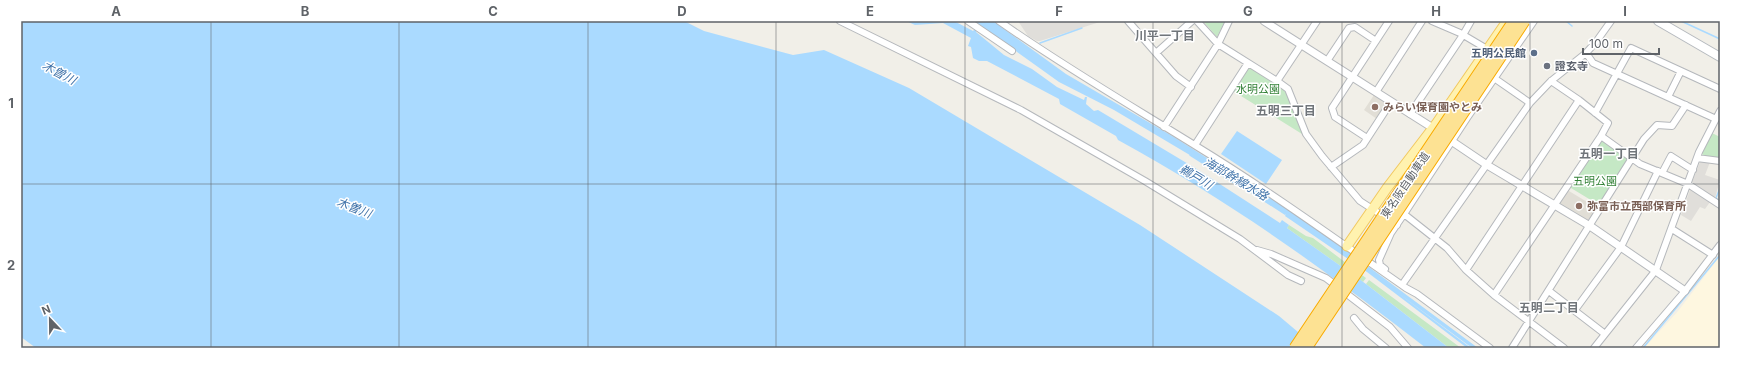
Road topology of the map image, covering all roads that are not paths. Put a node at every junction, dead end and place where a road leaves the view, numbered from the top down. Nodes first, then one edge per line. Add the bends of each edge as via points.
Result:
1 (840, 21) edge
2 (968, 21) edge
3 (999, 21) edge
4 (1128, 21) edge
5 (1192, 21) edge
6 (1197, 21) edge
7 (1229, 21) edge
8 (1317, 21) edge
9 (1388, 21) edge
10 (1422, 21) edge
11 (1432, 21) edge
12 (1471, 21) edge
13 (1507, 21) edge
14 (1514, 21) edge
15 (1524, 21) edge
16 (1534, 21) edge
17 (1611, 21) edge
18 (1658, 21) edge
19 (1268, 22) edge
20 (1464, 36) junction
21 (1376, 41) junction
22 (1493, 41) junction
23 (1218, 44) junction
24 (1302, 45) junction
25 (1487, 49) junction
26 (1012, 51) dead end
27 (1513, 52) junction
28 (1156, 53) junction
29 (1586, 53) junction
30 (1720, 57) edge
31 (1327, 61) junction
32 (1248, 63) junction
33 (1681, 71) junction
34 (1617, 73) junction
35 (1352, 77) junction
36 (1494, 78) junction
37 (1278, 81) junction
38 (1551, 81) junction
39 (1191, 86) junction
40 (1720, 89) edge
41 (1376, 92) junction
42 (1668, 97) junction
43 (1580, 100) junction
44 (1391, 102) junction
45 (1530, 103) junction
46 (1686, 105) junction
47 (1595, 112) junction
48 (1720, 112) edge
49 (1410, 114) junction
50 (1716, 120) junction
51 (1164, 127) junction
52 (1433, 128) junction
53 (1601, 136) junction
54 (1367, 138) junction
55 (1452, 142) junction
56 (1196, 145) junction
57 (1633, 158) junction
58 (1697, 158) junction
59 (1720, 161) edge
60 (1487, 164) junction
61 (1331, 167) junction
62 (1693, 170) junction
63 (1660, 172) junction
64 (1688, 184) junction
65 (1522, 185) junction
66 (1554, 205) junction
67 (1720, 205) edge
68 (1372, 209) junction
69 (1404, 214) junction
70 (1397, 224) junction
71 (1590, 226) junction
72 (1672, 229) junction
73 (1436, 239) junction
74 (1720, 245) edge
75 (1347, 246) junction
76 (1621, 247) junction
77 (1254, 249) junction
78 (1713, 255) junction
79 (1466, 270) junction
80 (1656, 270) junction
81 (1301, 281) dead end
82 (1405, 285) junction
83 (1549, 291) junction
84 (1685, 291) junction
85 (1494, 295) junction
86 (1575, 310) junction
87 (1354, 318) dead end
88 (1529, 321) junction
89 (1605, 334) junction
90 (1295, 348) edge
91 (1306, 348) edge
92 (1386, 348) edge
93 (1408, 348) edge
94 (1490, 348) edge
95 (1512, 348) edge
96 (1564, 348) edge
97 (1594, 348) edge
98 (1636, 348) edge

1 - 77 street via 1021,110 1145,181
2 - 26 street
3 - 51 street
4 - 28 street
5 - 28 street
6 - 23 street
7 - 23 street
8 - 24 street
9 - 21 street
10 - 41 street
11 - 20 street
12 - 20 street
13 - 22 main road
14 - 90 highway, 東名阪自動車道, bridge
15 - 91 highway, 東名阪自動車道, bridge
16 - 27 street
17 - 29 street
18 - 30 main road
19 - 24 street
20 - 25 street
20 - 49 street
21 - 31 street via 1355,27 1348,28
21 - 35 street
22 - 25 main road
22 - 27 street
23 - 32 street
23 - 39 street
24 - 31 street
24 - 37 street
25 - 52 main road
27 - 36 street
28 - 39 street via 1176,76
29 - 34 street via 1593,63
29 - 38 street
31 - 35 street
32 - 37 street
32 - 56 street
33 - 34 street via 1631,48
33 - 40 street
33 - 42 street
34 - 42 street
34 - 47 street
35 - 41 street
35 - 54 street via 1332,108 1335,117
36 - 45 street
36 - 55 street
37 - 61 street via 1288,89 1306,134
38 - 43 street
38 - 45 street
39 - 51 street
41 - 44 street
42 - 46 street
43 - 47 street
43 - 65 street
44 - 49 street
44 - 54 street
45 - 60 street
46 - 50 street
46 - 57 street via 1672,126 1658,125 1644,139
47 - 53 street via 1608,123
48 - 50 street
49 - 52 street
50 - 58 street
51 - 56 street
52 - 55 street
52 - 68 main road
53 - 57 street
53 - 66 street
54 - 61 street via 1363,145
55 - 60 street
55 - 69 street
56 - 75 street
57 - 63 street via 1640,164
57 - 71 street
58 - 59 street
58 - 62 street
60 - 65 street
60 - 73 street
61 - 68 street via 1360,201
62 - 63 street via 1671,156
62 - 64 street
63 - 64 street
63 - 76 street
64 - 67 street
64 - 72 street
65 - 66 street
65 - 79 street
66 - 71 street
66 - 85 street
68 - 70 street
68 - 75 main road
69 - 70 street
69 - 73 street
70 - 82 street via 1378,262
71 - 76 street
71 - 83 street
72 - 78 street
72 - 80 street
73 - 79 street
73 - 82 street
74 - 78 street
75 - 82 street
76 - 80 street
76 - 86 street
77 - 81 street via 1288,276
77 - 93 street via 1326,278 1390,327
78 - 84 street
79 - 85 street
80 - 84 street
80 - 89 street
82 - 94 street
83 - 86 street
83 - 88 street
84 - 98 street
85 - 88 street
86 - 89 street
87 - 92 street
88 - 95 street
88 - 96 street
89 - 97 street

